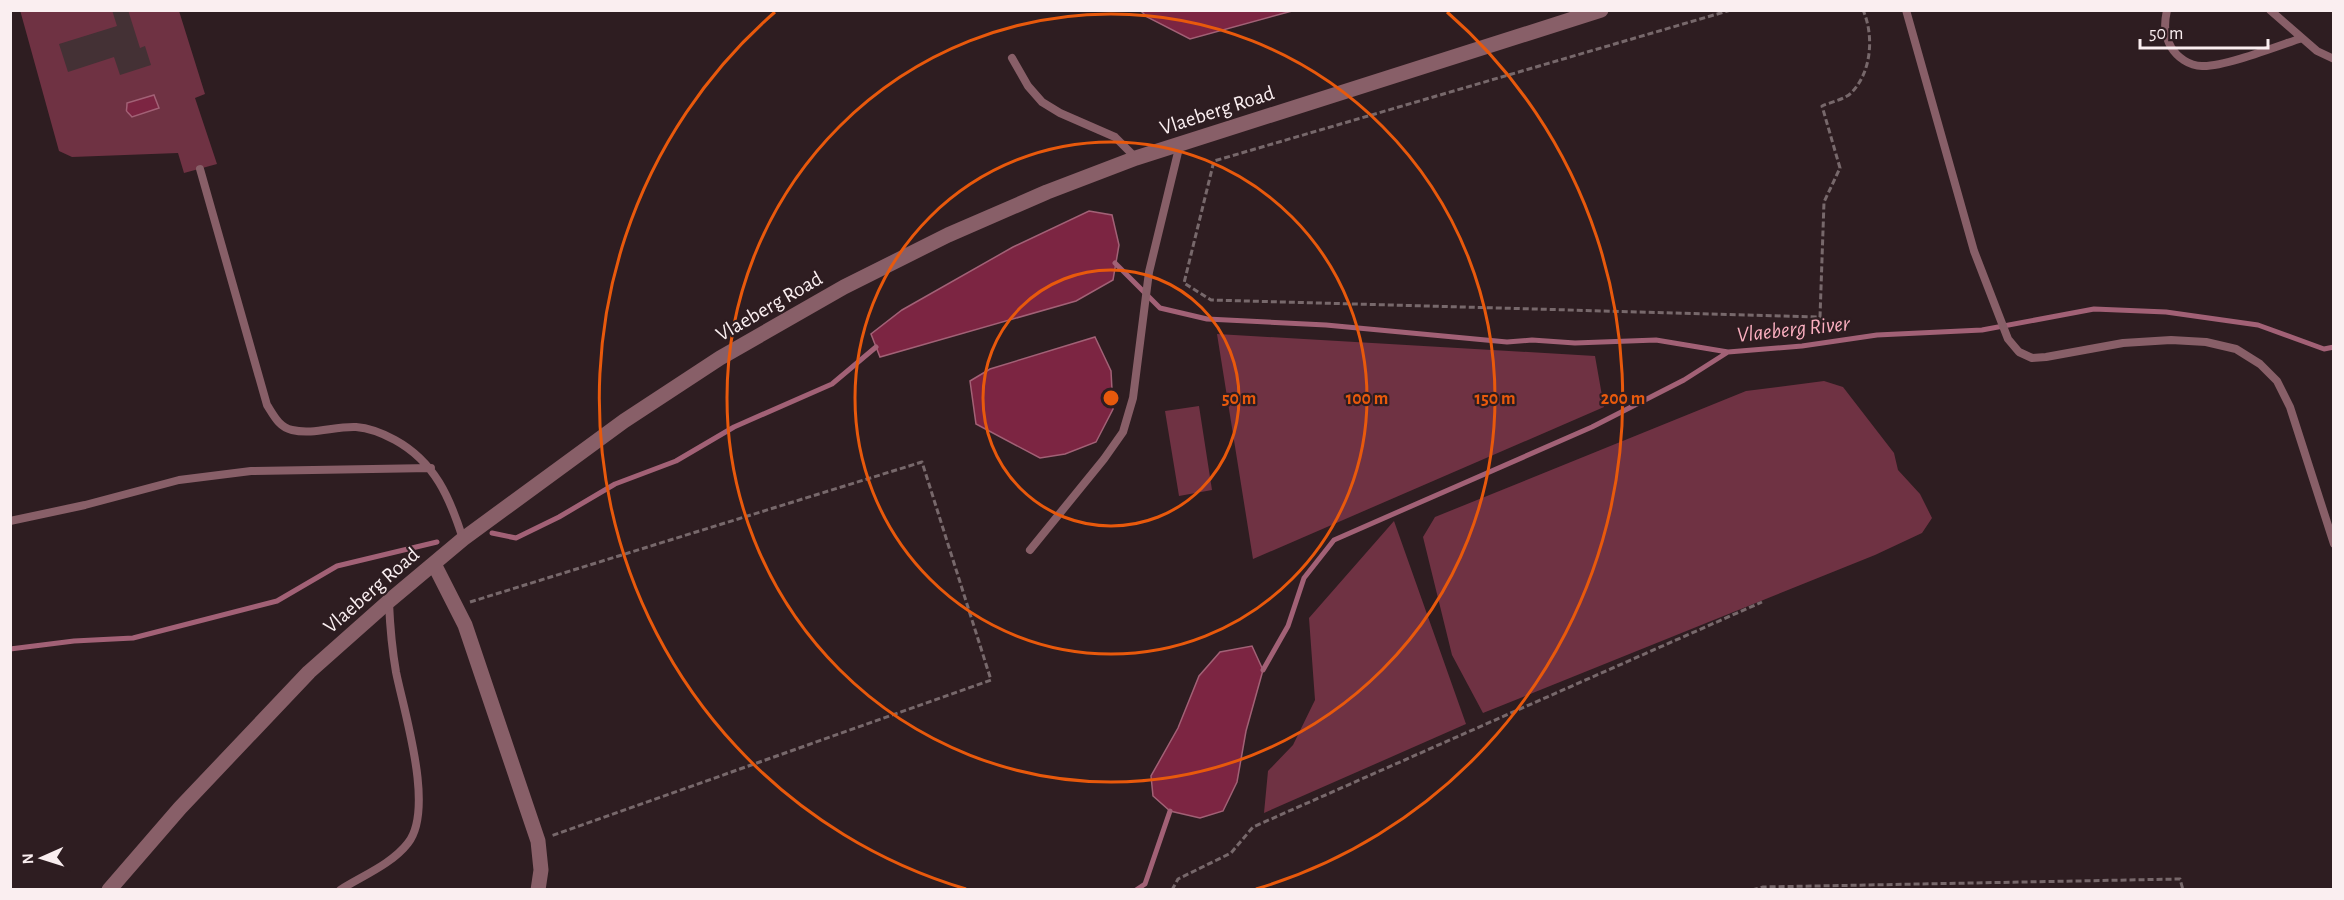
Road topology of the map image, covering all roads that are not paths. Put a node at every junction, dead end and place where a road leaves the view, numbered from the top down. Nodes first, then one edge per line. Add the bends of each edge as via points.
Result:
1 (1601, 10) edge
2 (1906, 10) edge
3 (2167, 10) edge
4 (2270, 10) edge
5 (2302, 38) junction
6 (1012, 58) dead end
7 (2334, 59) edge
8 (1180, 144) junction
9 (1136, 158) junction
10 (200, 169) dead end
11 (431, 468) junction
12 (10, 521) edge
13 (464, 539) junction
14 (2334, 544) edge
15 (1030, 550) dead end
16 (434, 564) junction
17 (389, 601) junction
18 (109, 890) edge
19 (340, 890) edge
20 (538, 890) edge

1 - 8 street, Vlaeberg Road
2 - 14 lane via 1974,251 2008,339 2019,352 2032,358 2122,343 2206,342 2236,350 2260,364 2277,381 2290,407
3 - 5 lane via 2167,38 2175,53 2189,64 2221,63
4 - 5 lane
5 - 7 lane
6 - 9 lane via 1042,102 1115,137
8 - 9 street, Vlaeberg Road
8 - 15 lane via 1149,272 1133,398 1123,432
9 - 13 street, Vlaeberg Road via 948,235 844,287 720,358 624,421
10 - 11 lane via 267,405 277,421 290,430 360,427 409,448
11 - 12 lane via 251,471 179,480
11 - 13 lane via 454,509
13 - 16 street, Vlaeberg Road
16 - 17 street, Vlaeberg Road
16 - 20 street via 465,625 538,841
17 - 18 street, Vlaeberg Road via 309,672 180,808
17 - 19 lane via 390,633 420,797 418,821 409,842 396,855

